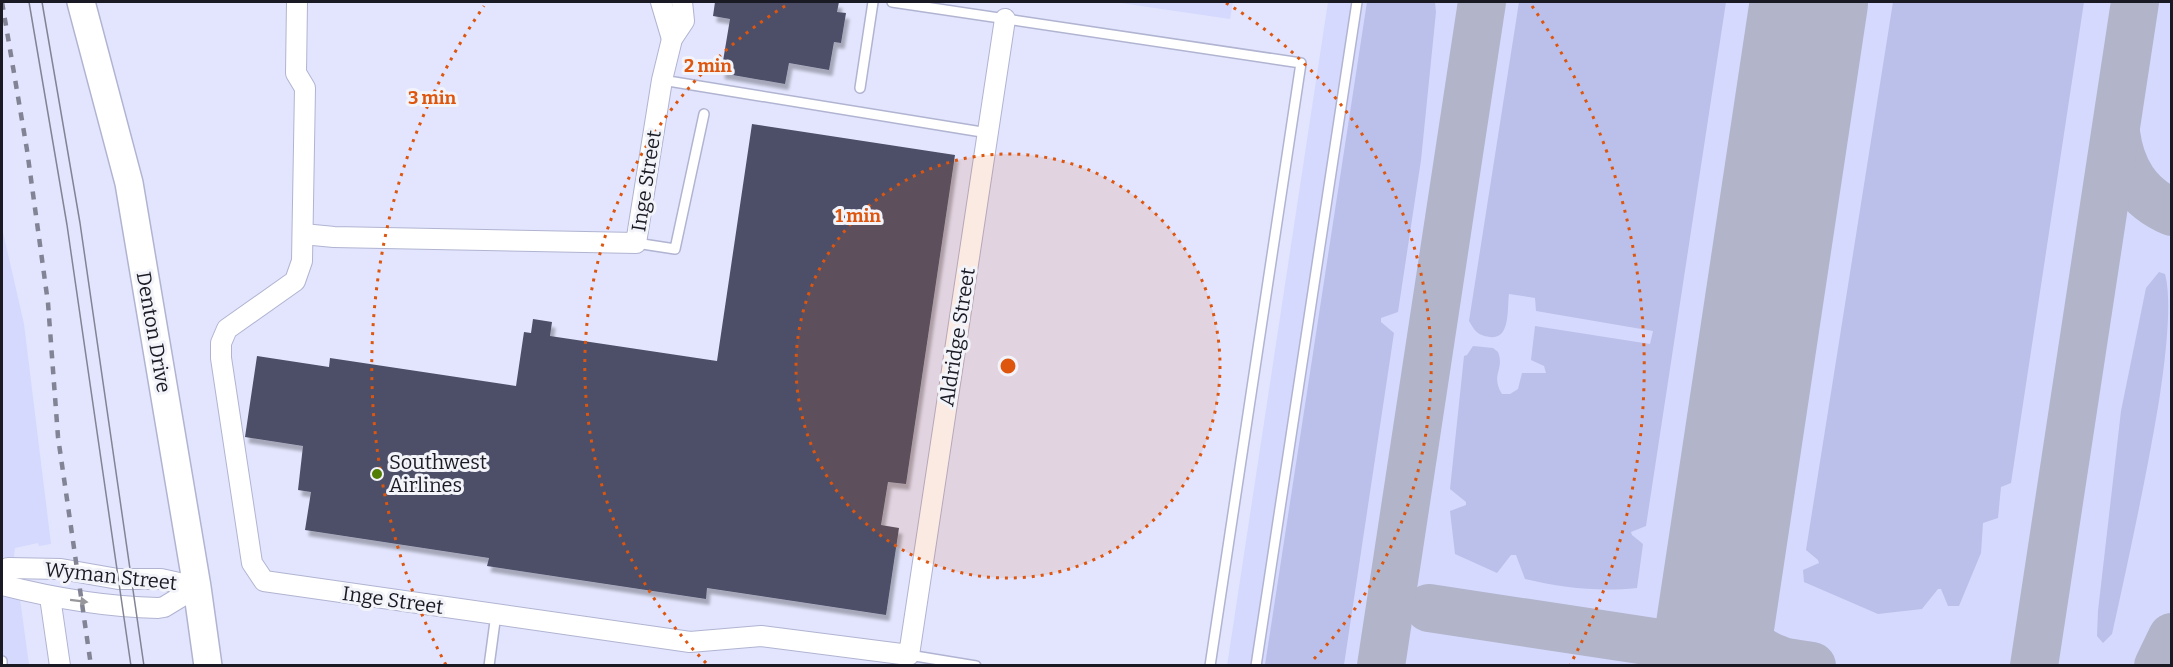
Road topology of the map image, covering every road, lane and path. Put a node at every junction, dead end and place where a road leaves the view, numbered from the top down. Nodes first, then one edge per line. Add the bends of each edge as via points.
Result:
1 (81, 2) edge
2 (297, 2) edge
3 (310, 2) edge
4 (661, 2) edge
5 (682, 2) edge
6 (873, 2) edge
7 (892, 2) edge
8 (1357, 2) edge
9 (1005, 19) junction
10 (672, 39) junction
11 (297, 58) junction
12 (662, 80) junction
13 (860, 88) dead end
14 (704, 114) dead end
15 (988, 133) junction
16 (303, 234) junction
17 (636, 243) junction
18 (2, 573) edge
19 (2, 585) edge
20 (197, 587) junction
21 (50, 597) junction
22 (496, 614) junction
23 (909, 655) junction
24 (2, 661) edge
25 (208, 665) edge
26 (2, 666) edge
27 (60, 666) edge
28 (489, 666) edge
29 (976, 666) edge
30 (1210, 666) edge
31 (1256, 666) edge

1 - 20 main road, Denton Drive via 129,183
2 - 11 street, Inge Street
3 - 11 street via 309,37
4 - 10 street
5 - 10 street, Inge Street via 684,21
6 - 13 lane
7 - 9 lane
8 - 31 lane
9 - 15 street, Aldridge Street
9 - 30 lane via 1301,63
10 - 12 street, Inge Street
11 - 16 street, Inge Street via 296,73 305,88
12 - 15 lane
12 - 17 street, Inge Street
14 - 17 lane via 675,249
15 - 23 street, Aldridge Street
16 - 17 street, Inge Street
16 - 22 street, Inge Street via 302,261 295,281 228,329 221,343 252,563 264,581
18 - 20 street, Wyman Street via 8,568 61,569 118,579 161,579
19 - 21 street, Wyman Street
21 -> 20 street, Wyman Street via 158,608
20 - 25 main road, Denton Drive
21 - 27 street
22 - 23 street, Inge Street via 690,642 761,636
22 - 28 lane
23 - 29 lane
24 - 26 lane

